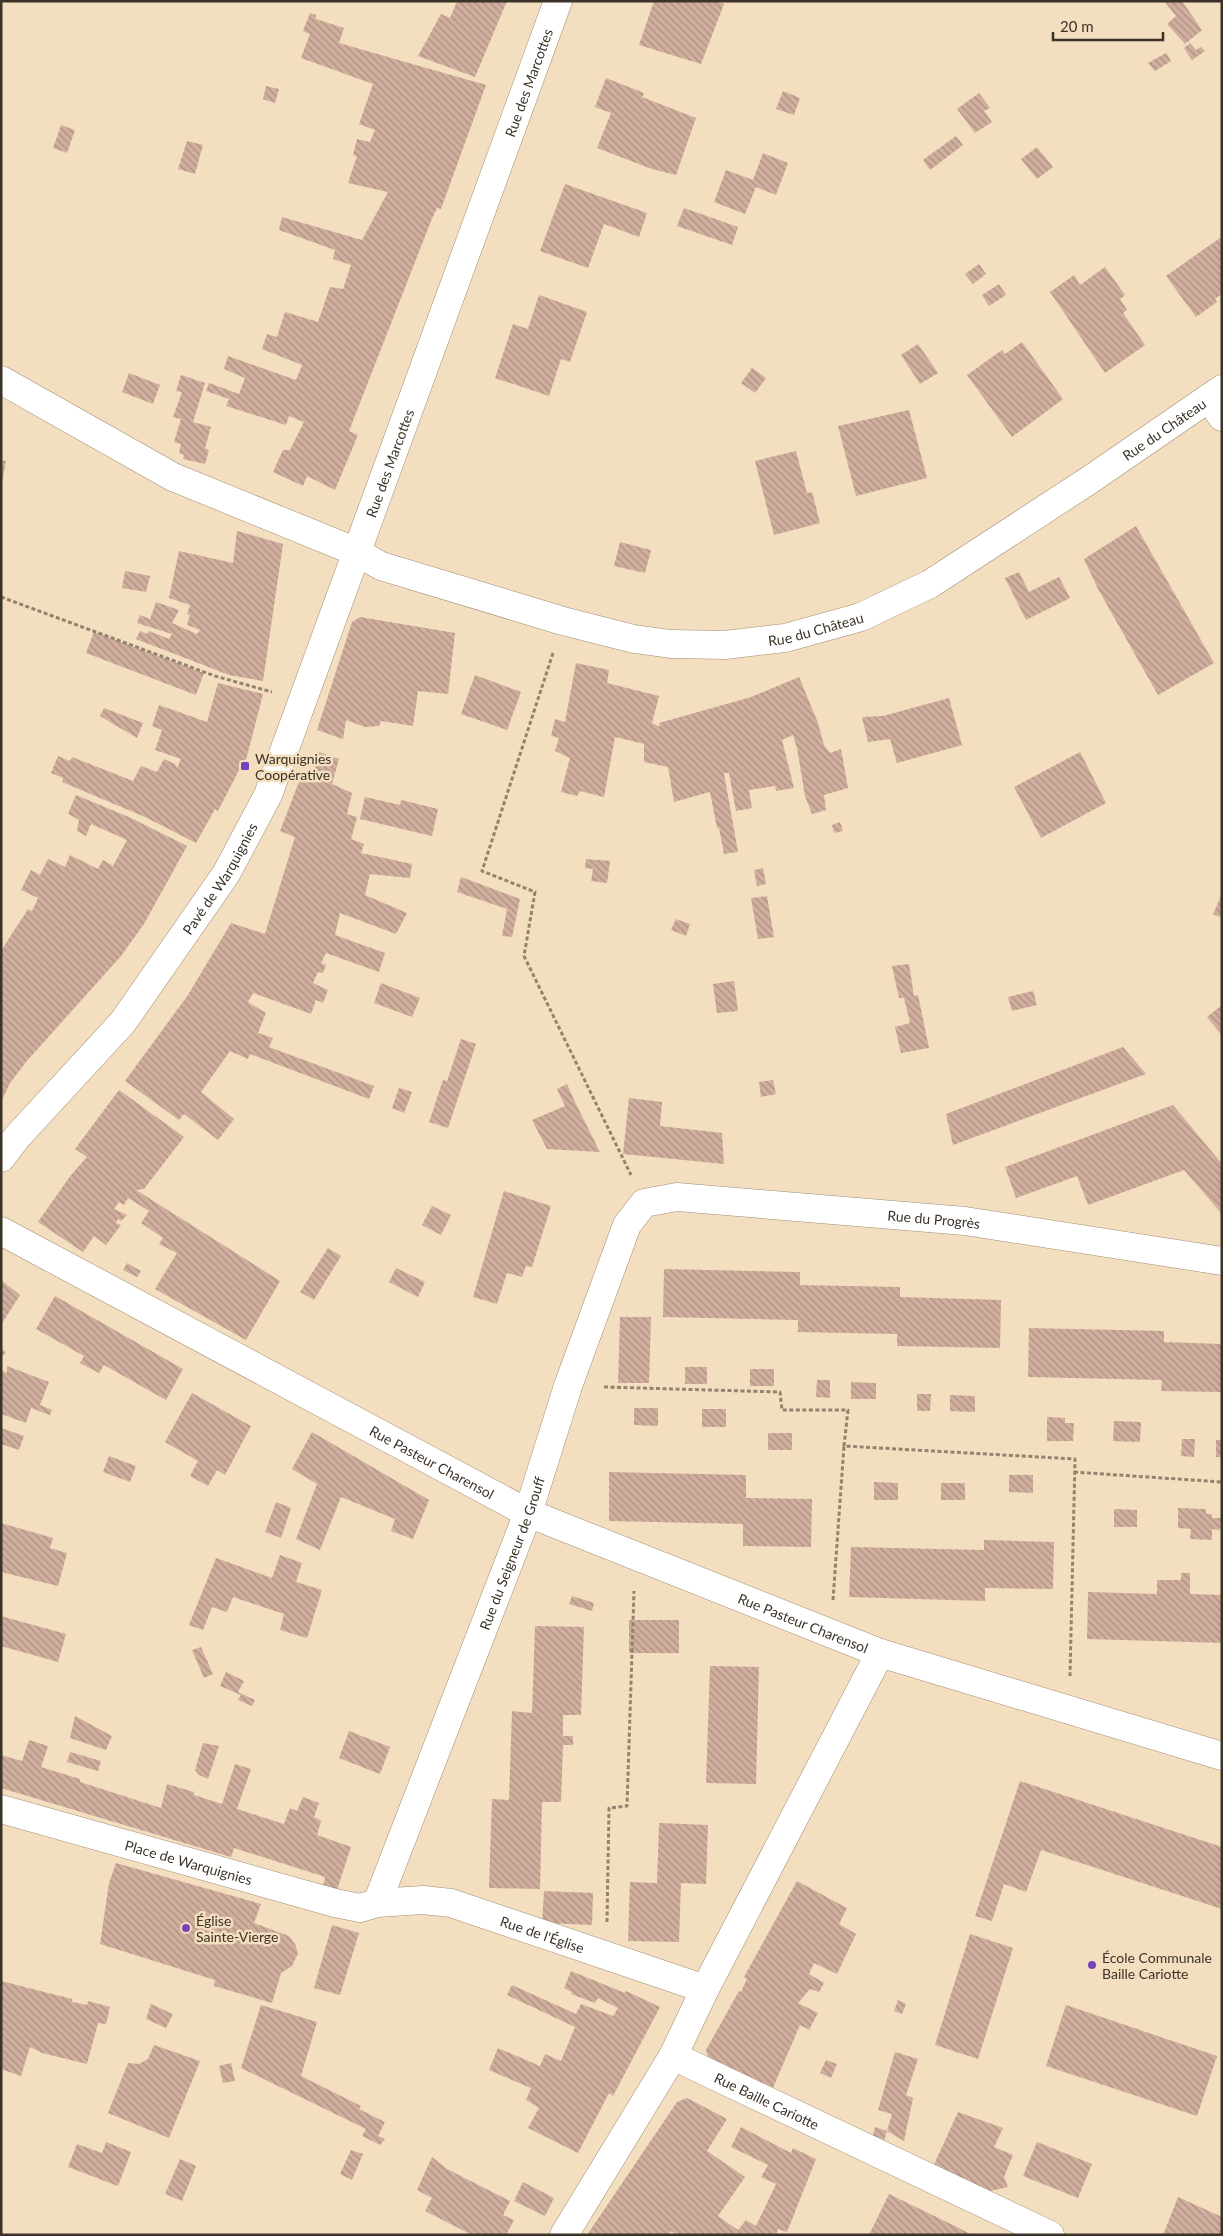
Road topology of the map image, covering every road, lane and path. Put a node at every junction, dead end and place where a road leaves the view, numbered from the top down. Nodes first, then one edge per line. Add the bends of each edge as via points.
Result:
1 (558, 1) edge
2 (1, 380) edge
3 (1217, 402) edge
4 (357, 552) junction
5 (1, 597) edge
6 (563, 621) junction
7 (303, 700) junction
8 (1, 1158) edge
9 (644, 1203) junction
10 (1, 1231) edge
11 (1222, 1260) edge
12 (568, 1386) junction
13 (844, 1446) junction
14 (1074, 1472) junction
15 (1222, 1482) edge
16 (528, 1513) junction
17 (635, 1556) junction
18 (831, 1634) junction
19 (880, 1653) junction
20 (1070, 1710) junction
21 (1222, 1756) edge
22 (1, 1809) edge
23 (377, 1903) junction
24 (606, 1956) junction
25 (704, 1989) junction
26 (673, 2056) junction
27 (564, 2235) edge
28 (1050, 2235) edge

1 - 4 street, Rue des Marcottes
2 - 4 street via 173,477
3 - 6 street, Rue du Château via 943,576 852,620 785,638 725,646 655,642
4 - 6 street, Rue du Château via 381,566
4 - 7 street, Pavé de Warquignies
5 - 7 path via 215,676
6 - 9 path via 482,871 535,892 524,956
7 - 8 street, Pavé de Warquignies via 268,796 226,874 123,1022
9 - 11 street, Rue du Progrès via 677,1197 965,1221
9 - 12 street, Rue du Seigneur de Grouff via 626,1225
10 - 16 street, Rue Pasteur Charensol
12 - 13 path via 780,1392 782,1410 848,1410
12 - 16 street, Rue du Seigneur de Grouff
13 - 14 path via 1075,1460
13 - 18 path
14 - 15 path
14 - 20 path
16 - 17 street, Rue Pasteur Charensol
16 - 23 street, Rue du Seigneur de Grouff
17 - 18 street, Rue Pasteur Charensol
17 - 24 path via 626,1806 609,1808
18 - 19 street, Rue Pasteur Charensol
19 - 20 street, Rue Pasteur Charensol
19 - 25 street, Rue Pasteur Charensol
20 - 21 street, Rue Pasteur Charensol
22 - 23 street, Place de Warquignies via 336,1903 360,1908
23 - 24 street, Rue de l'Église via 423,1900 451,1903
24 - 25 street, Rue de l'Église
25 - 26 street, Rue Pasteur Charensol
26 - 27 street
26 - 28 street, Rue Baille Cariotte

